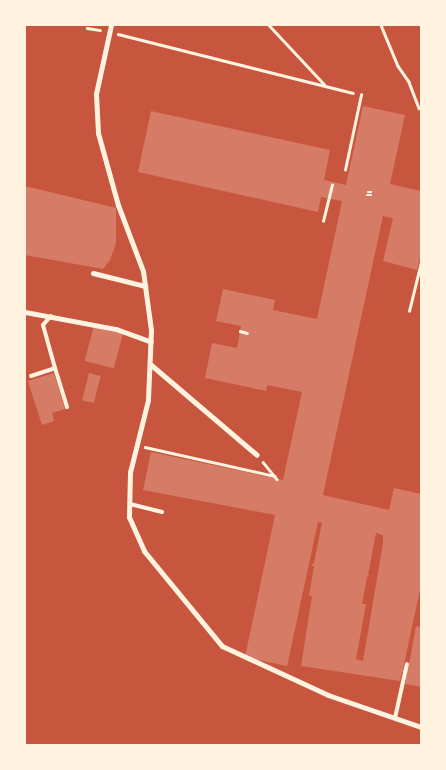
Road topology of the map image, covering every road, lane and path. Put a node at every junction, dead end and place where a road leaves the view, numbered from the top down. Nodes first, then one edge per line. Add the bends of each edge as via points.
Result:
1 (111, 25) edge
2 (269, 25) edge
3 (381, 25) edge
4 (87, 28) dead end
5 (110, 32) junction
6 (325, 85) junction
7 (354, 93) dead end
8 (361, 95) dead end
9 (419, 108) dead end
10 (345, 170) dead end
11 (332, 185) dead end
12 (323, 221) dead end
13 (421, 262) edge
14 (93, 274) dead end
15 (145, 286) junction
16 (409, 311) dead end
17 (25, 312) edge
18 (51, 316) junction
19 (240, 331) dead end
20 (247, 333) dead end
21 (151, 342) junction
22 (150, 364) junction
23 (56, 368) junction
24 (32, 376) dead end
25 (67, 407) dead end
26 (150, 449) dead end
27 (257, 455) joint
28 (130, 504) junction
29 (162, 512) dead end
30 (407, 664) dead end
31 (395, 718) junction
32 (421, 727) edge

1 - 5 street
2 - 6 path
3 - 9 path
4 - 5 path
5 - 6 path
5 - 15 street via 96,94 98,133
6 - 7 path
8 - 10 path
11 - 12 path
13 - 16 path
14 - 15 street
15 - 21 street
17 - 18 street
18 - 21 street via 116,328
18 - 23 lane via 43,325
19 - 20 path
21 - 22 street
22 - 27 street
22 - 28 street via 148,400 130,472
23 - 24 lane
23 - 25 lane
26 - 27 path via 276,478
28 - 29 lane
28 - 31 street via 129,517 144,551 222,646 328,696
30 - 31 lane
31 - 32 street

